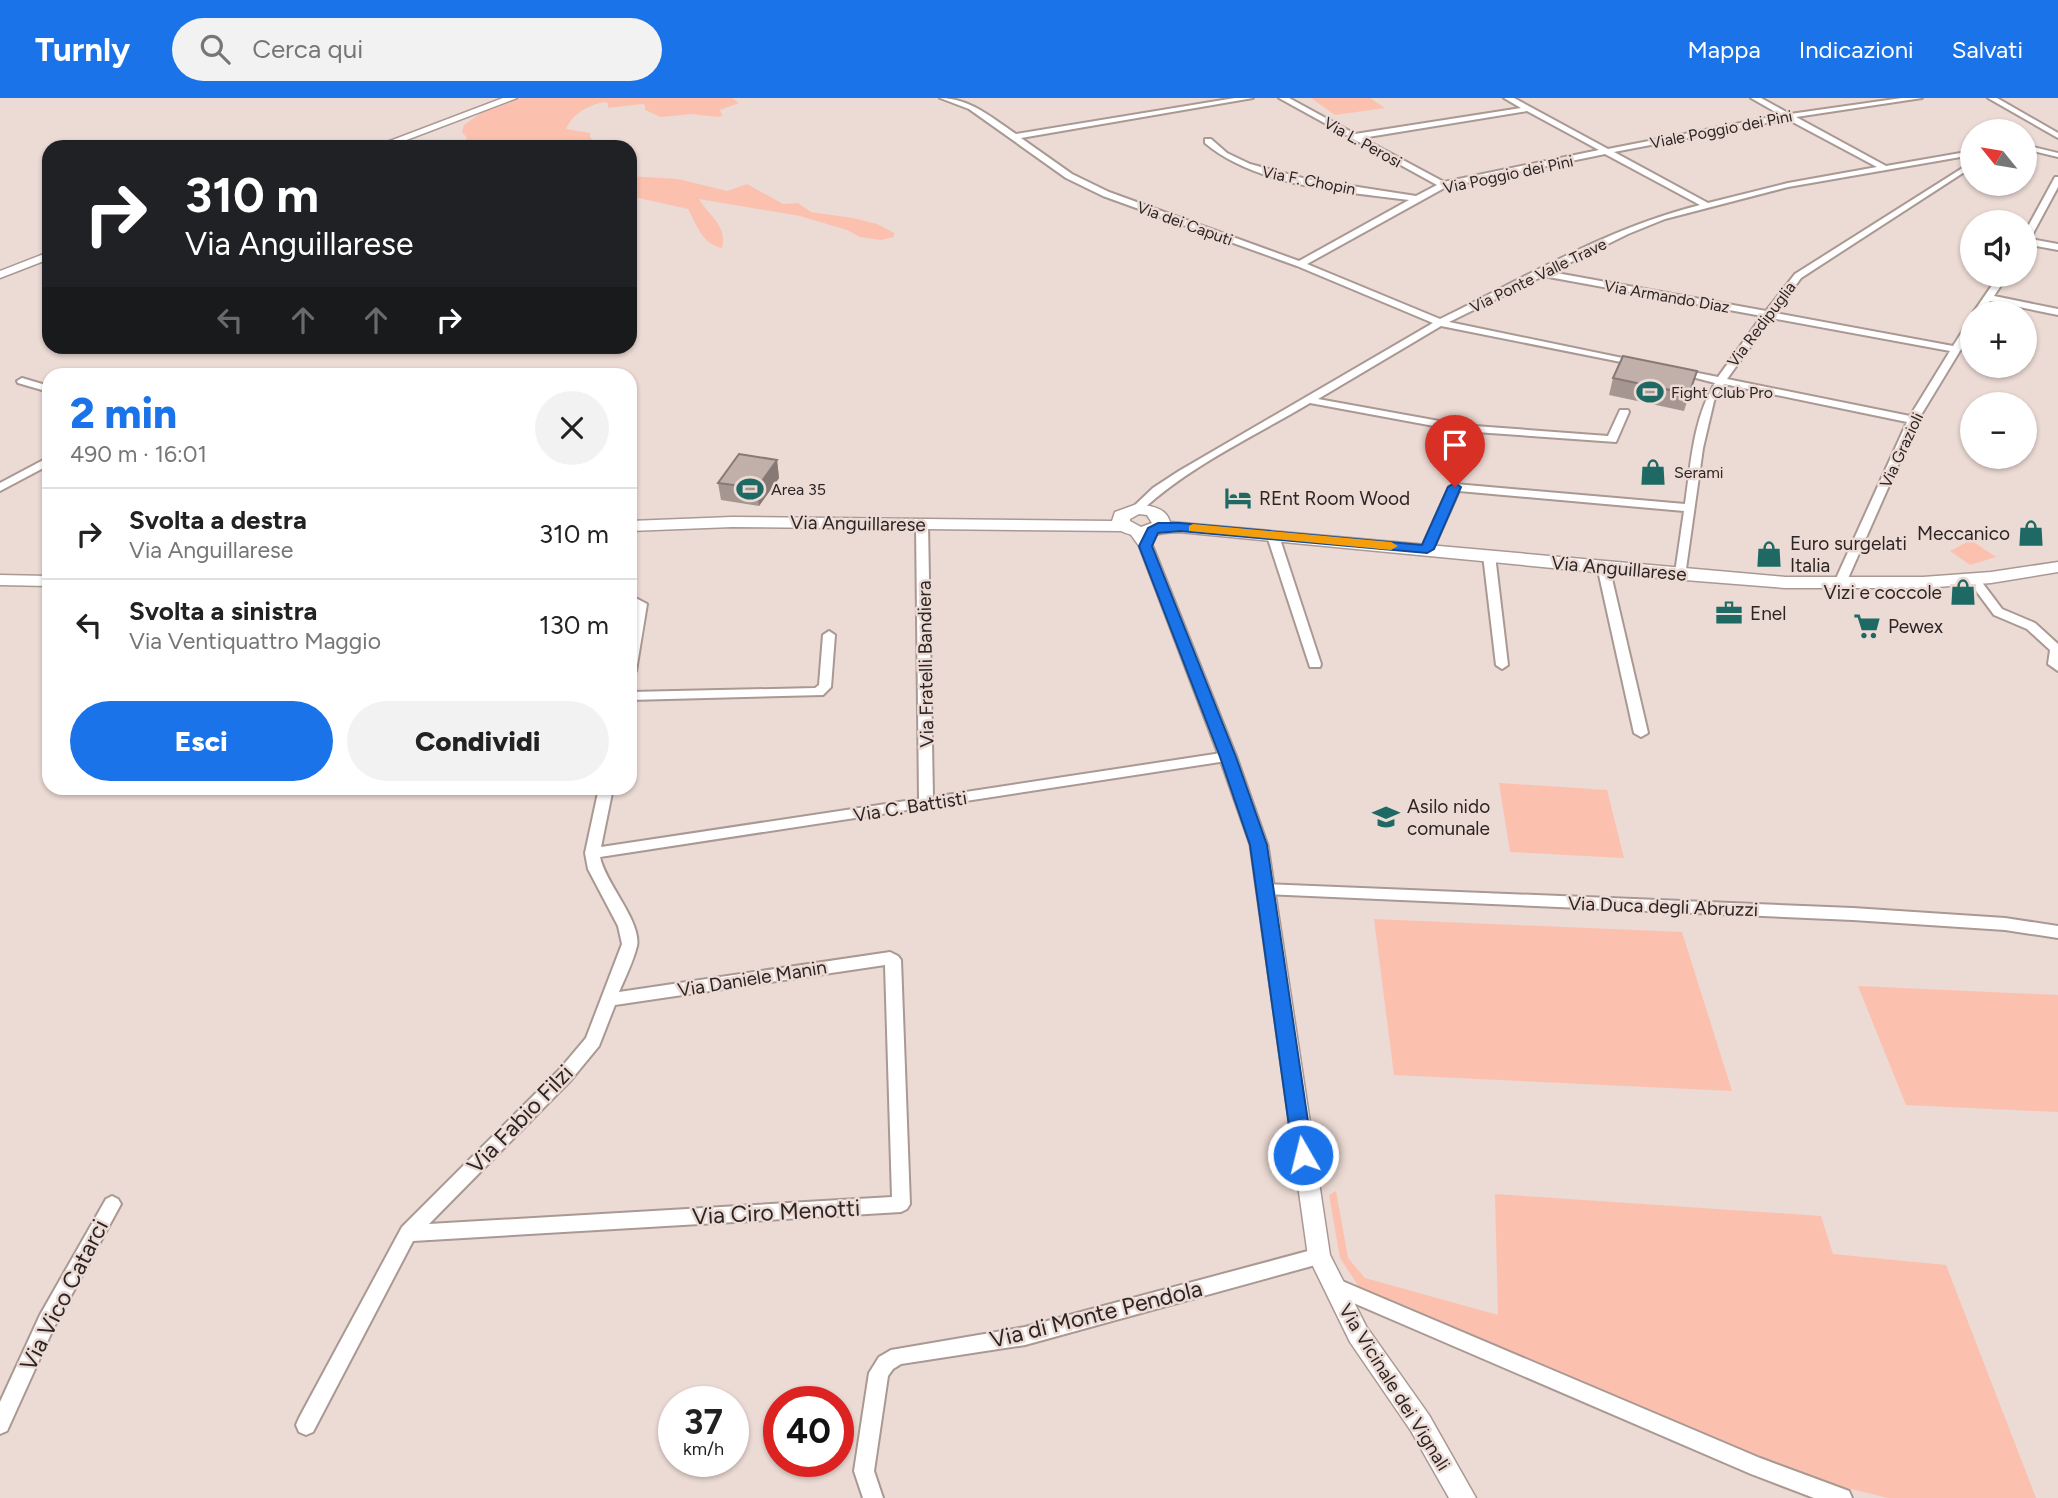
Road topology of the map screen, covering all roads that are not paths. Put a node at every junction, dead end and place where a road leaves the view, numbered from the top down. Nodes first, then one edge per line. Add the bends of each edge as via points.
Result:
1 (512, 98) edge
2 (944, 98) edge
3 (1249, 98) edge
4 (1283, 98) edge
5 (1508, 98) edge
6 (1755, 98) edge
7 (1918, 98) edge
8 (1992, 98) edge
9 (1876, 100) edge
10 (1528, 109) junction
11 (1789, 116) junction
12 (1353, 136) junction
13 (2058, 136) edge
14 (1014, 137) junction
15 (398, 140) edge
16 (1208, 141) dead end
17 (2058, 144) edge
18 (2037, 146) edge
19 (2042, 146) junction
20 (2037, 150) edge
21 (1608, 152) junction
22 (1960, 155) edge
23 (2058, 155) edge
24 (1883, 167) junction
25 (1960, 171) edge
26 (2058, 181) edge
27 (1443, 185) junction
28 (1418, 199) junction
29 (1706, 205) junction
30 (2037, 224) edge
31 (2037, 243) edge
32 (2058, 247) edge
33 (42, 258) edge
34 (1300, 264) junction
35 (1544, 273) junction
36 (0, 275) edge
37 (1995, 287) edge
38 (1988, 298) junction
39 (1986, 301) edge
40 (2058, 312) edge
41 (1766, 314) junction
42 (1440, 323) junction
43 (1960, 341) edge
44 (1955, 349) junction
45 (1644, 365) edge
46 (1670, 370) edge
47 (1721, 380) junction
48 (22, 381) dead end
49 (42, 387) edge
50 (1308, 400) junction
51 (1624, 412) dead end
52 (1913, 420) junction
53 (42, 464) edge
54 (0, 488) edge
55 (1690, 508) junction
56 (1144, 521) junction
57 (922, 524) junction
58 (637, 526) edge
59 (1273, 536) junction
60 (1427, 549) junction
61 (1489, 555) junction
62 (1603, 566) junction
63 (2058, 567) edge
64 (1681, 573) junction
65 (0, 580) edge
66 (1974, 580) junction
67 (42, 581) edge
68 (1840, 583) junction
69 (637, 602) edge
70 (637, 628) edge
71 (829, 635) dead end
72 (1315, 664) dead end
73 (1502, 665) dead end
74 (2058, 667) edge
75 (637, 696) edge
76 (1641, 733) dead end
77 (1228, 757) junction
78 (604, 795) edge
79 (926, 803) junction
80 (592, 853) junction
81 (1266, 889) junction
82 (2058, 932) edge
83 (893, 960) joint
84 (610, 1000) junction
85 (112, 1204) dead end
86 (408, 1233) junction
87 (1319, 1255) junction
88 (1335, 1286) junction
89 (0, 1424) edge
90 (306, 1425) dead end
91 (873, 1498) edge
92 (1463, 1498) edge
93 (1842, 1498) edge

1 - 15 street
2 - 14 street, Via dei Caputi via 972,107
3 - 14 street
4 - 12 street, Via L. Perosi
5 - 10 street
6 - 11 street
7 - 9 street, Viale Poggio dei Pini
8 - 13 street
9 - 11 street, Viale Poggio dei Pini
10 - 12 street
10 - 21 street
11 - 21 street, Viale Poggio dei Pini
11 - 24 street
12 - 27 street, Via L. Perosi
14 - 34 street, Via dei Caputi via 1069,176 1106,194
16 - 28 street, Via F. Chopin via 1254,170
17 - 19 street
18 - 19 street
19 - 23 street
20 - 23 street
21 - 27 street, Via Poggio dei Pini
21 - 29 street
22 - 24 street, Via Ponte Valle Trave
24 - 29 street, Via Ponte Valle Trave
25 - 41 street, Via Redipuglia via 1798,275
26 - 30 street
27 - 28 street, Via Poggio dei Pini
28 - 34 street, Via Poggio dei Pini
29 - 35 street, Via Ponte Valle Trave via 1625,232
31 - 32 street
33 - 36 street
34 - 42 street, Via dei Caputi
35 - 41 street, Via Armando Diaz
35 - 42 street, Via Ponte Valle Trave
37 - 38 street
38 - 39 street
38 - 40 street
41 - 44 street, Via Armando Diaz
41 - 47 street, Via Redipuglia
42 - 45 street, Via dei Caputi
42 - 50 street, Via Ponte Valle Trave
43 - 44 street, Via Grazioli
44 - 52 street, Via Grazioli
46 - 47 street
47 - 52 street
47 - 55 street, Via Redipuglia via 1709,401
48 - 49 street
50 - 51 street via 1461,428 1612,440
50 - 56 street, Via Ponte Valle Trave via 1182,473
52 - 68 street, Via Grazioli
53 - 54 street
55 - 60 street via 1455,487
55 - 64 street, Via Redipuglia
56 - 57 main road, Via Anguillarese via 1085,526
56 - 59 main road, Via Anguillarese
56 - 77 street, Via Vicinale dei Vignali
57 - 58 main road, Via Anguillarese
57 - 79 street, Via Fratelli Bandiera
59 - 60 main road, Via Anguillarese
59 - 72 street
60 - 61 main road, Via Anguillarese
61 - 62 main road, Via Anguillarese
61 - 73 street
62 - 64 main road, Via Anguillarese
62 - 76 street
63 - 66 main road, Via Anguillarese
64 - 68 main road, Via Anguillarese
65 - 67 main road
66 - 68 main road, Via Anguillarese
66 - 74 street via 1998,612 2031,626 2056,649 2054,664
69 - 70 street via 641,604
71 - 75 street via 825,687 818,692
77 - 79 street, Via C. Battisti
77 - 81 street, Via Vicinale dei Vignali via 1259,845
78 - 80 street
79 - 80 street, Via C. Battisti
80 - 84 street, Via Fabio Filzi via 630,944
81 - 82 street, Via Duca degli Abruzzi via 1853,914
81 - 87 street, Via Vicinale dei Vignali
83 - 84 street, Via Daniele Manin
83 - 86 street, Via Ciro Menotti via 901,1204
84 - 86 street, Via Fabio Filzi via 593,1041 565,1075
85 - 89 street, Via Vico Catarci via 47,1321
86 - 90 street, Via Fabio Filzi
87 - 88 street, Via Vicinale dei Vignali
87 - 91 street, Via di Monte Pendola via 1025,1336 898,1356 879,1373 864,1471
88 - 92 street, Via Vicinale dei Vignali via 1358,1334 1420,1423
88 - 93 street via 1758,1467

